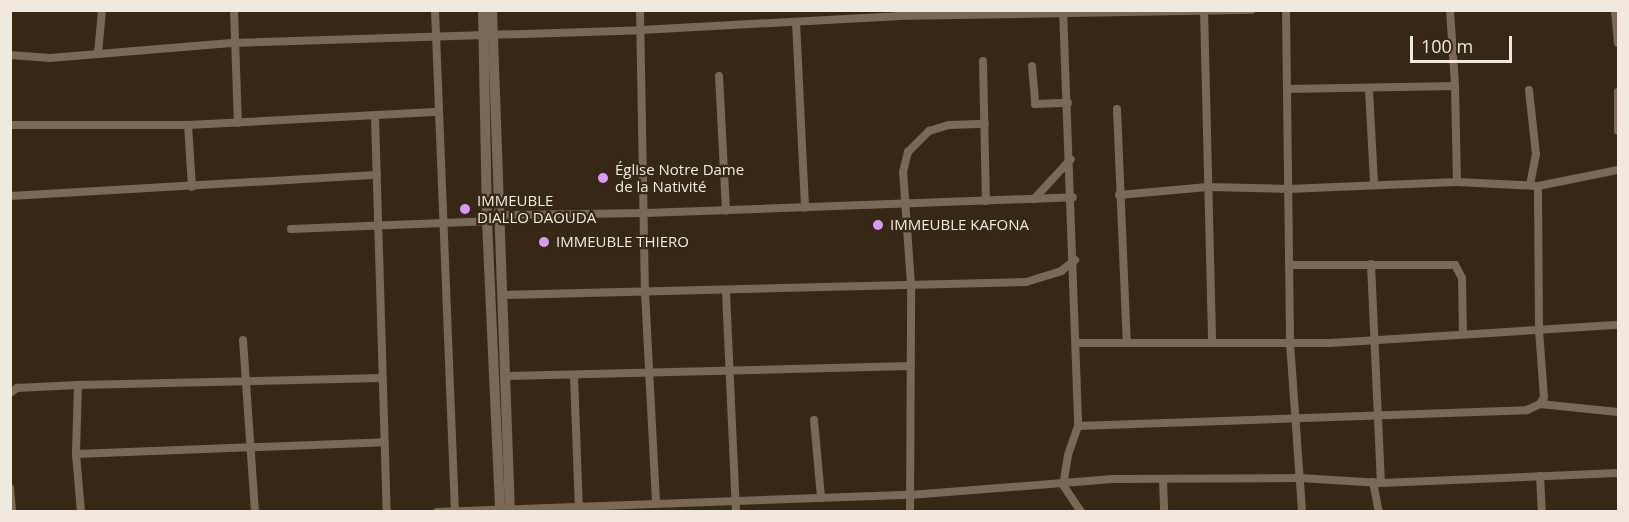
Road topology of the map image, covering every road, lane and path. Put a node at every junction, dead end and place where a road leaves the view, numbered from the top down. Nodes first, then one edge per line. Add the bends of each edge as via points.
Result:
1 (102, 10) edge
2 (234, 10) edge
3 (435, 10) edge
4 (483, 10) edge
5 (492, 10) edge
6 (640, 10) edge
7 (1252, 10) edge
8 (1286, 10) edge
9 (1450, 10) edge
10 (1615, 10) edge
11 (1063, 12) edge
12 (1204, 12) edge
13 (897, 13) edge
14 (795, 22) junction
15 (641, 30) junction
16 (436, 35) junction
17 (489, 35) junction
18 (234, 43) junction
19 (1618, 43) edge
20 (98, 54) junction
21 (10, 55) edge
22 (983, 61) dead end
23 (1032, 66) dead end
24 (719, 76) dead end
25 (1455, 86) junction
26 (1287, 89) junction
27 (1368, 90) junction
28 (1529, 90) dead end
29 (1618, 92) edge
30 (1068, 103) junction
31 (1117, 109) dead end
32 (439, 112) junction
33 (375, 117) junction
34 (238, 123) junction
35 (985, 124) junction
36 (10, 125) edge
37 (188, 125) junction
38 (1618, 131) edge
39 (1071, 159) junction
40 (1618, 170) edge
41 (376, 175) junction
42 (1457, 182) junction
43 (1374, 183) junction
44 (1534, 185) junction
45 (192, 187) junction
46 (1208, 187) junction
47 (1288, 189) junction
48 (1119, 195) junction
49 (10, 196) edge
50 (1073, 197) junction
51 (1034, 199) junction
52 (986, 201) junction
53 (905, 205) junction
54 (804, 208) junction
55 (726, 211) junction
56 (645, 213) junction
57 (500, 214) junction
58 (487, 220) junction
59 (443, 224) junction
60 (376, 227) junction
61 (291, 229) dead end
62 (1075, 260) junction
63 (1371, 264) junction
64 (1291, 265) junction
65 (911, 285) junction
66 (645, 292) junction
67 (726, 292) junction
68 (503, 295) junction
69 (1618, 325) edge
70 (1539, 331) junction
71 (1463, 334) junction
72 (243, 340) dead end
73 (1377, 340) junction
74 (1077, 343) junction
75 (1127, 343) junction
76 (1212, 343) junction
77 (1290, 343) junction
78 (911, 366) junction
79 (650, 372) junction
80 (732, 372) junction
81 (574, 375) junction
82 (506, 376) junction
83 (382, 378) junction
84 (246, 383) junction
85 (78, 385) junction
86 (10, 393) edge
87 (1540, 404) junction
88 (1379, 412) junction
89 (1618, 412) edge
90 (1296, 416) junction
91 (813, 420) dead end
92 (1078, 426) junction
93 (385, 442) junction
94 (250, 448) junction
95 (76, 453) junction
96 (1618, 472) edge
97 (1540, 476) junction
98 (1301, 478) junction
99 (1163, 479) junction
100 (1377, 482) junction
101 (1063, 486) junction
102 (10, 488) edge
103 (910, 495) junction
104 (820, 497) junction
105 (735, 500) junction
106 (656, 504) junction
107 (579, 508) junction
108 (455, 511) edge
109 (500, 511) edge
110 (510, 511) edge
111 (12, 512) edge
112 (81, 512) edge
113 (255, 512) edge
114 (387, 512) edge
115 (437, 512) edge
116 (736, 512) edge
117 (910, 512) edge
118 (1081, 512) edge
119 (1164, 512) edge
120 (1302, 512) edge
121 (1379, 512) edge
122 (1542, 512) edge

1 - 20 street
2 - 18 street
3 - 16 street
4 - 17 main road
5 - 17 main road
6 - 15 street
7 - 12 street
8 - 26 street
9 - 25 street
10 - 19 street
11 - 12 street
11 - 13 street
11 - 30 street
12 - 46 street
13 - 14 street
14 - 15 street
14 - 54 street
15 - 17 street
15 - 56 street
16 - 17 street
16 - 18 street
16 - 32 street
17 - 57 main road
17 - 58 main road
18 - 20 street
18 - 34 street
20 - 21 street via 50,58
22 - 35 street
23 - 30 street via 1035,104
24 - 55 street
25 - 27 street
25 - 42 street
26 - 27 street
26 - 47 street
27 - 43 street
28 - 44 street via 1536,154
29 - 38 street
30 - 39 street
31 - 48 street
32 - 33 street
32 - 59 street
33 - 34 street
33 - 41 street
34 - 37 street
35 - 52 street
35 - 53 street via 949,125 918,139 908,152 903,172
36 - 37 street
37 - 45 street
39 - 50 street
39 - 51 street
40 - 44 street via 1606,176
41 - 45 street
41 - 60 street
42 - 43 street
42 - 44 street
43 - 47 street
44 - 70 street
45 - 49 street
46 - 47 street
46 - 48 street
46 - 76 street
47 - 64 street
48 - 75 street
50 - 51 street
50 - 62 street
51 - 52 street
52 - 53 street
53 - 54 street
53 - 65 street
54 - 55 street
55 - 56 street
56 - 57 street
56 - 66 street
57 - 68 main road
58 - 59 street
58 - 109 main road
59 - 60 street
59 - 108 street
60 - 61 street
60 - 83 street
62 - 65 street via 1061,271 1035,280
62 - 74 street
63 - 64 street
63 - 71 street via 1458,267
63 - 73 street
64 - 77 street
65 - 67 street
65 - 78 street
66 - 67 street
66 - 68 street
66 - 79 street
67 - 80 street
68 - 82 main road
69 - 70 street
70 - 71 street
70 - 87 street via 1544,397
71 - 73 street
72 - 84 street
73 - 77 street
73 - 88 street
74 - 75 street
74 - 92 street
75 - 76 street
76 - 77 street
77 - 90 street
78 - 80 street
78 - 103 street
79 - 80 street
79 - 81 street
79 - 106 street
80 - 105 street
81 - 82 street
81 - 107 street
82 - 110 main road
83 - 84 street
83 - 93 street
84 - 85 street
84 - 94 street
85 - 86 street via 17,388
85 - 95 street
87 - 88 street via 1527,410
87 - 89 street
88 - 90 street
88 - 100 street
90 - 92 street
90 - 98 street
91 - 104 street
92 - 101 street
93 - 94 street
93 - 114 street
94 - 95 street
94 - 113 street
95 - 112 street
96 - 97 street
97 - 100 street
97 - 122 street
98 - 99 street
98 - 100 street
98 - 120 street
99 - 101 street via 1112,479
99 - 119 street
100 - 121 street
101 - 103 street
101 - 118 street
102 - 111 street
103 - 104 street
103 - 117 street
104 - 105 street
105 - 106 street
105 - 116 street
106 - 107 street
107 - 110 street
108 - 109 street
108 - 115 street
109 - 110 street

